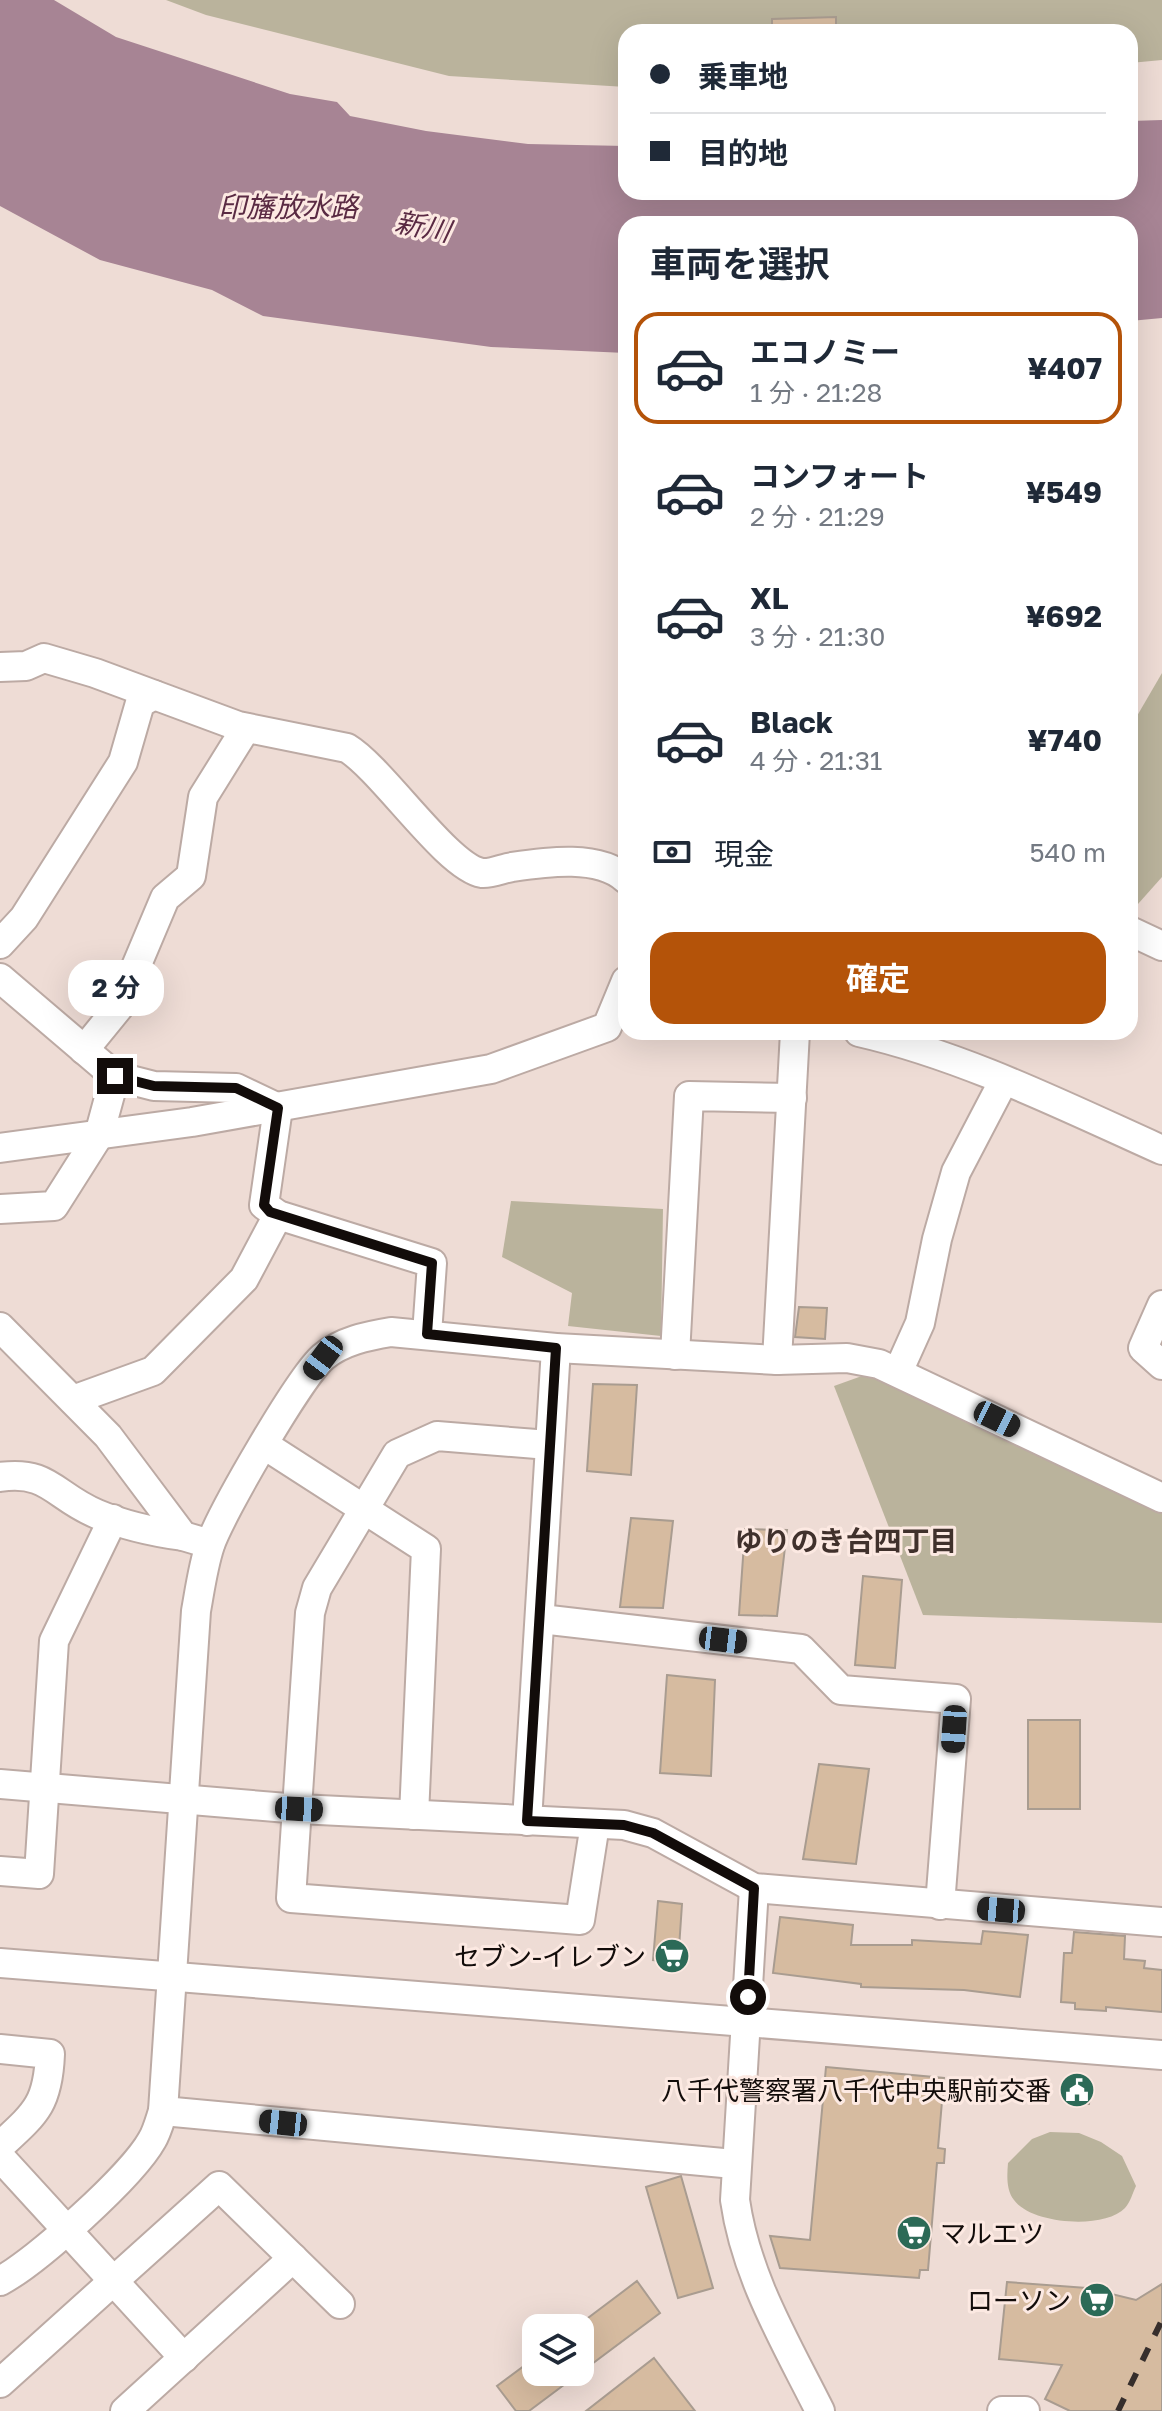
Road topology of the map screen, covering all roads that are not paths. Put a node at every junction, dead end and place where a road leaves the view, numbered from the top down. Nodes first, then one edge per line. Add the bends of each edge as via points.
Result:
1 (0, 667) edge
2 (154, 695) junction
3 (246, 728) junction
4 (618, 871) edge
5 (1138, 935) edge
6 (0, 944) edge
7 (1162, 946) edge
8 (0, 978) edge
9 (617, 1026) edge
10 (795, 1040) edge
11 (895, 1040) edge
12 (84, 1050) junction
13 (115, 1076) junction
14 (1003, 1082) junction
15 (792, 1098) junction
16 (278, 1108) junction
17 (99, 1135) junction
18 (0, 1148) edge
19 (1162, 1150) edge
20 (0, 1209) edge
21 (278, 1215) junction
22 (1162, 1305) edge
23 (0, 1327) edge
24 (427, 1334) junction
25 (556, 1348) junction
26 (675, 1355) junction
27 (777, 1360) junction
28 (1162, 1365) edge
29 (898, 1372) junction
30 (73, 1400) junction
31 (549, 1445) junction
32 (266, 1446) junction
33 (0, 1477) edge
34 (1161, 1494) edge
35 (363, 1505) junction
36 (113, 1519) junction
37 (183, 1536) junction
38 (210, 1544) junction
39 (541, 1619) junction
40 (0, 1784) edge
41 (42, 1788) junction
42 (183, 1799) junction
43 (299, 1809) junction
44 (414, 1815) junction
45 (527, 1821) junction
46 (595, 1824) junction
47 (0, 1871) edge
48 (754, 1888) junction
49 (940, 1905) junction
50 (1162, 1922) edge
51 (0, 1963) edge
52 (172, 1977) junction
53 (746, 2024) junction
54 (0, 2049) edge
55 (1162, 2055) edge
56 (163, 2111) junction
57 (0, 2146) edge
58 (0, 2157) edge
59 (734, 2164) junction
60 (65, 2231) junction
61 (293, 2258) junction
62 (0, 2281) edge
63 (112, 2282) junction
64 (340, 2304) dead end
65 (184, 2358) junction
66 (0, 2383) edge
67 (125, 2411) edge
68 (820, 2411) edge
69 (1002, 2411) edge
70 (1025, 2411) edge

1 - 2 street via 26,666 44,658
2 - 3 street
2 - 6 street via 140,703 123,762 24,918
3 - 4 street via 347,748 450,851 483,873 549,862
3 - 12 street via 203,797 191,876 165,898 119,1007
5 - 7 street
8 - 12 street
9 - 16 street via 491,1069
10 - 15 street
11 - 14 street
12 - 13 street
13 - 16 street via 154,1086 236,1088
13 - 17 street
14 - 19 street
14 - 29 street via 956,1172 920,1323
15 - 26 street via 689,1096
15 - 27 street
16 - 17 street
16 - 21 street via 264,1205
17 - 18 street
17 - 20 street via 54,1206
21 - 24 street via 432,1263
21 - 30 street via 244,1279 153,1371
22 - 28 street via 1143,1348
23 - 30 street
24 - 25 street
24 - 32 street via 365,1336 323,1358
25 - 26 street
25 - 31 street
26 - 27 street
27 - 29 street via 847,1358
29 - 34 street
30 - 37 street via 108,1436
31 - 35 street via 437,1436 397,1454
31 - 39 street
32 - 35 street
32 - 38 street
33 - 36 street via 41,1477 55,1492
35 - 43 street via 317,1588 310,1613
35 - 44 street via 426,1549
36 - 37 street
36 - 41 street via 54,1641
37 - 38 street
38 - 42 street via 196,1611
39 - 45 street
39 - 49 street via 801,1649 841,1690 956,1699
40 - 41 street
41 - 42 street
41 - 47 street via 39,1874
42 - 43 street
42 - 52 street
43 - 44 street
43 - 46 street via 291,1898 580,1920
44 - 45 street
45 - 46 street
46 - 48 street via 653,1833
48 - 49 street
48 - 53 street
49 - 50 street
51 - 52 street
52 - 53 street
52 - 56 street
53 - 55 street
53 - 59 street
54 - 57 street via 50,2054 43,2101
56 - 59 street
56 - 60 street via 152,2141 134,2164
58 - 60 street
59 - 68 street via 739,2231 755,2281
60 - 62 street
60 - 63 street
61 - 63 street via 219,2186
61 - 64 street
61 - 65 street
63 - 65 street
63 - 66 street
65 - 67 street
69 - 70 street

